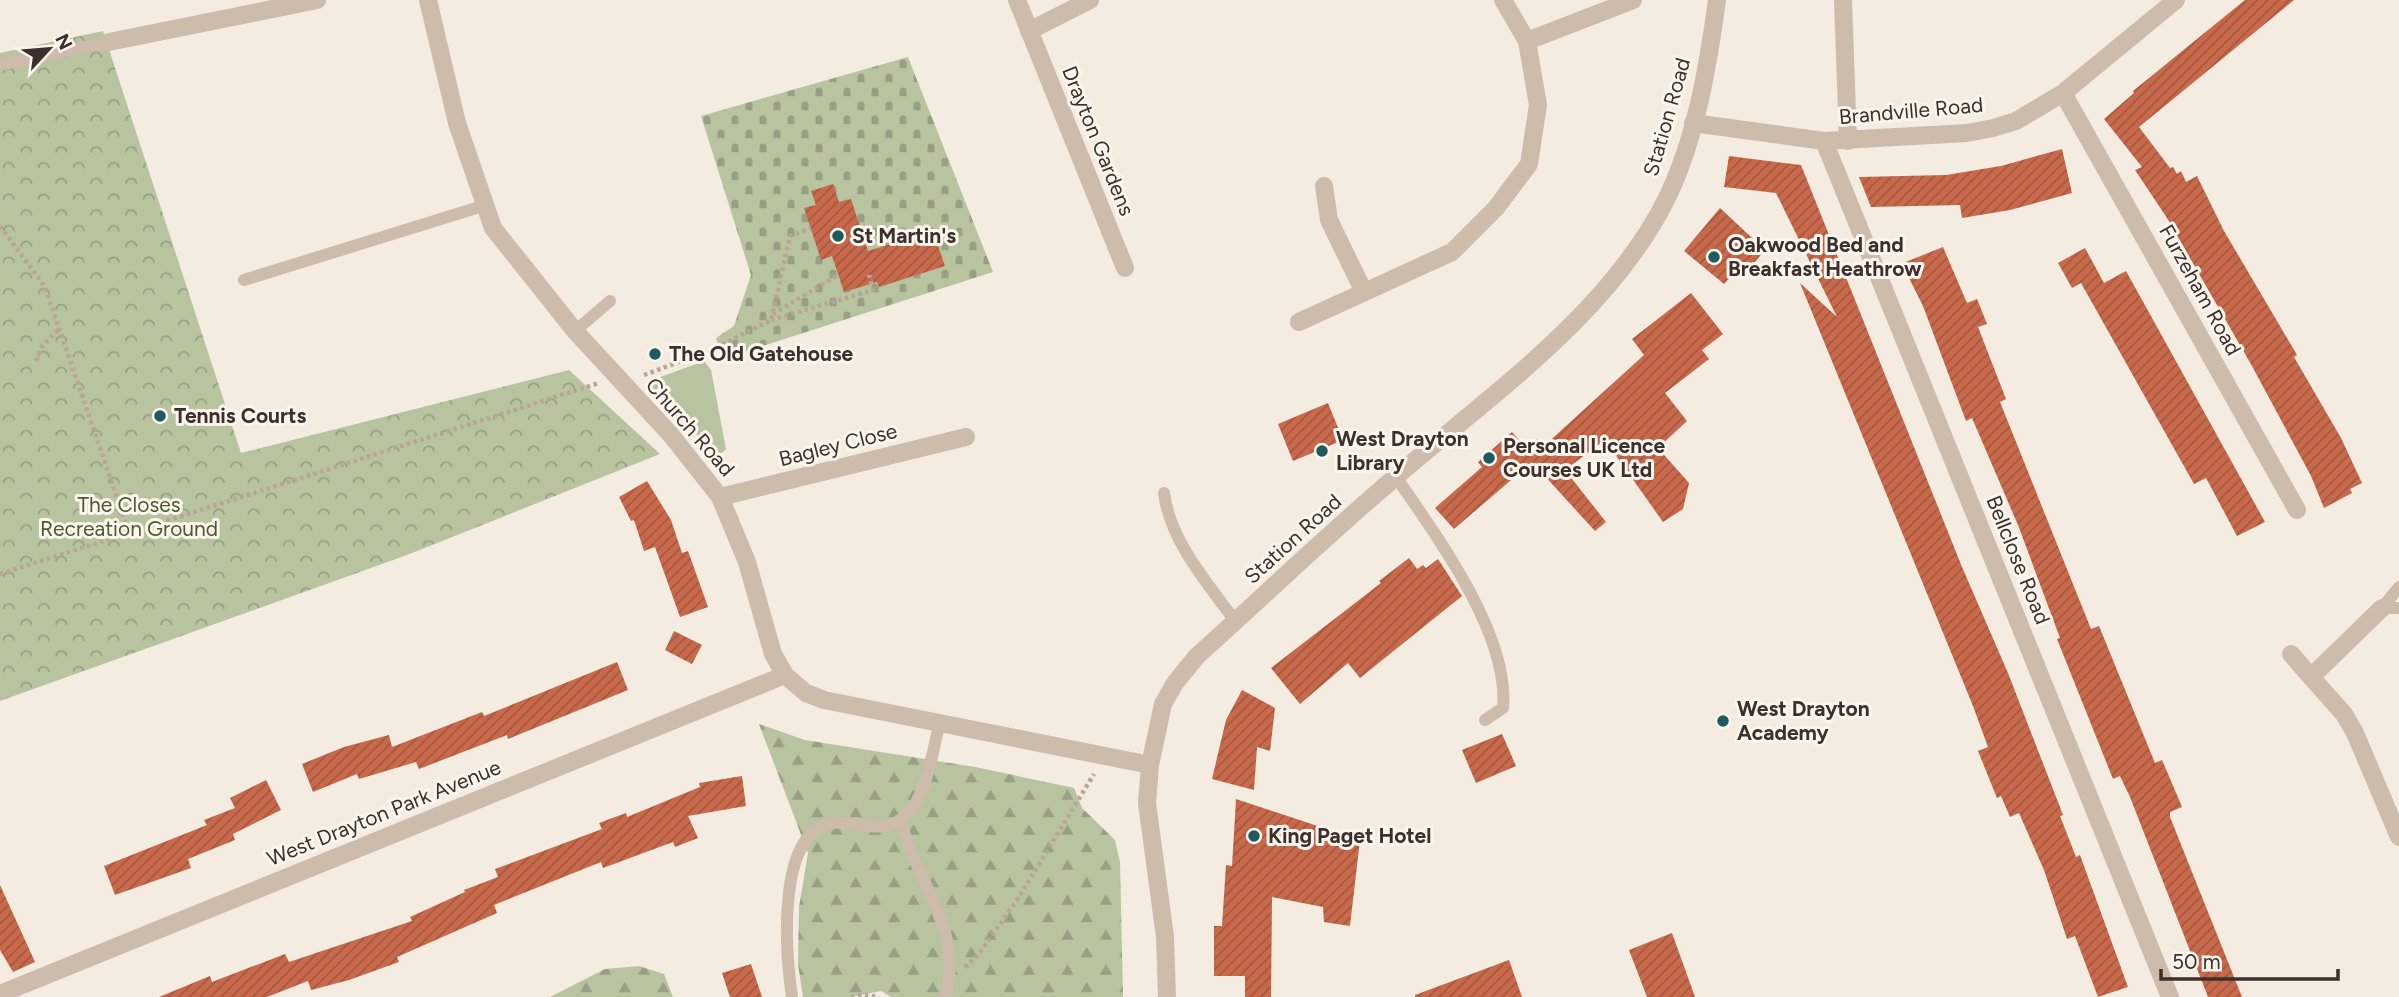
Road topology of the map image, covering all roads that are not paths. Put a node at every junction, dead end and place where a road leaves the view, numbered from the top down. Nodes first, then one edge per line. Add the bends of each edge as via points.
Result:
1 (317, 0) edge
2 (428, 0) edge
3 (1017, 0) edge
4 (1090, 0) edge
5 (1503, 0) edge
6 (1633, 0) edge
7 (1717, 0) edge
8 (1843, 0) edge
9 (2176, 0) edge
10 (1029, 32) junction
11 (1527, 41) junction
12 (109, 42) joint
13 (0, 65) edge
14 (2063, 93) junction
15 (1692, 123) junction
16 (1824, 141) junction
17 (1848, 141) junction
18 (1324, 186) dead end
19 (486, 205) junction
20 (1125, 268) dead end
21 (244, 280) dead end
22 (1364, 292) junction
23 (610, 301) dead end
24 (1299, 322) dead end
25 (575, 331) junction
26 (966, 437) dead end
27 (1396, 477) junction
28 (1164, 493) dead end
29 (720, 497) junction
30 (2297, 510) dead end
31 (2399, 587) edge
32 (2390, 608) edge
33 (1236, 622) junction
34 (2291, 654) dead end
35 (785, 675) junction
36 (2311, 677) junction
37 (1485, 720) dead end
38 (940, 723) junction
39 (1150, 765) junction
40 (901, 820) junction
41 (2399, 836) edge
42 (0, 994) edge
43 (792, 997) edge
44 (944, 997) edge
45 (1167, 997) edge
46 (2170, 997) edge

1 - 12 street
2 - 19 street, Church Road via 457,122
3 - 10 street, Drayton Gardens
4 - 10 street
5 - 11 street
6 - 11 street
7 - 15 street, Station Road
8 - 17 street
9 - 14 street, Brandville Road
10 - 20 street, Drayton Gardens
11 - 22 street via 1538,105 1529,164 1496,208 1452,252
12 - 13 lane
14 - 17 street, Brandville Road via 2016,121 1993,128
14 - 30 street, Furzeham Road
15 - 16 street, Brandville Road
15 - 27 street, Station Road via 1667,198 1623,266 1536,359
16 - 17 street, Brandville Road
16 - 46 street, Bellclose Road
18 - 22 street via 1329,220
19 - 21 lane
19 - 25 street, Church Road via 494,228
22 - 24 street
23 - 25 lane
25 - 29 street, Church Road via 671,435
26 - 29 street, Bagley Close
27 - 33 street, Station Road
27 - 37 lane via 1481,612 1504,691 1503,708
28 - 33 lane via 1177,534
29 - 35 street, Church Road via 747,562 773,654
31 - 32 lane
32 - 36 street
33 - 39 street, Station Road via 1197,656 1175,683 1157,724
34 - 36 street
35 - 38 street, Church Road via 824,700
35 - 42 street, West Drayton Park Avenue
36 - 41 street via 2355,733
38 - 39 street, Church Road
38 - 40 lane via 921,793
39 - 45 street, Station Road via 1147,803 1165,937
40 - 43 lane via 881,827 834,823 808,837 799,853 786,910
40 - 44 lane via 948,943 950,982

